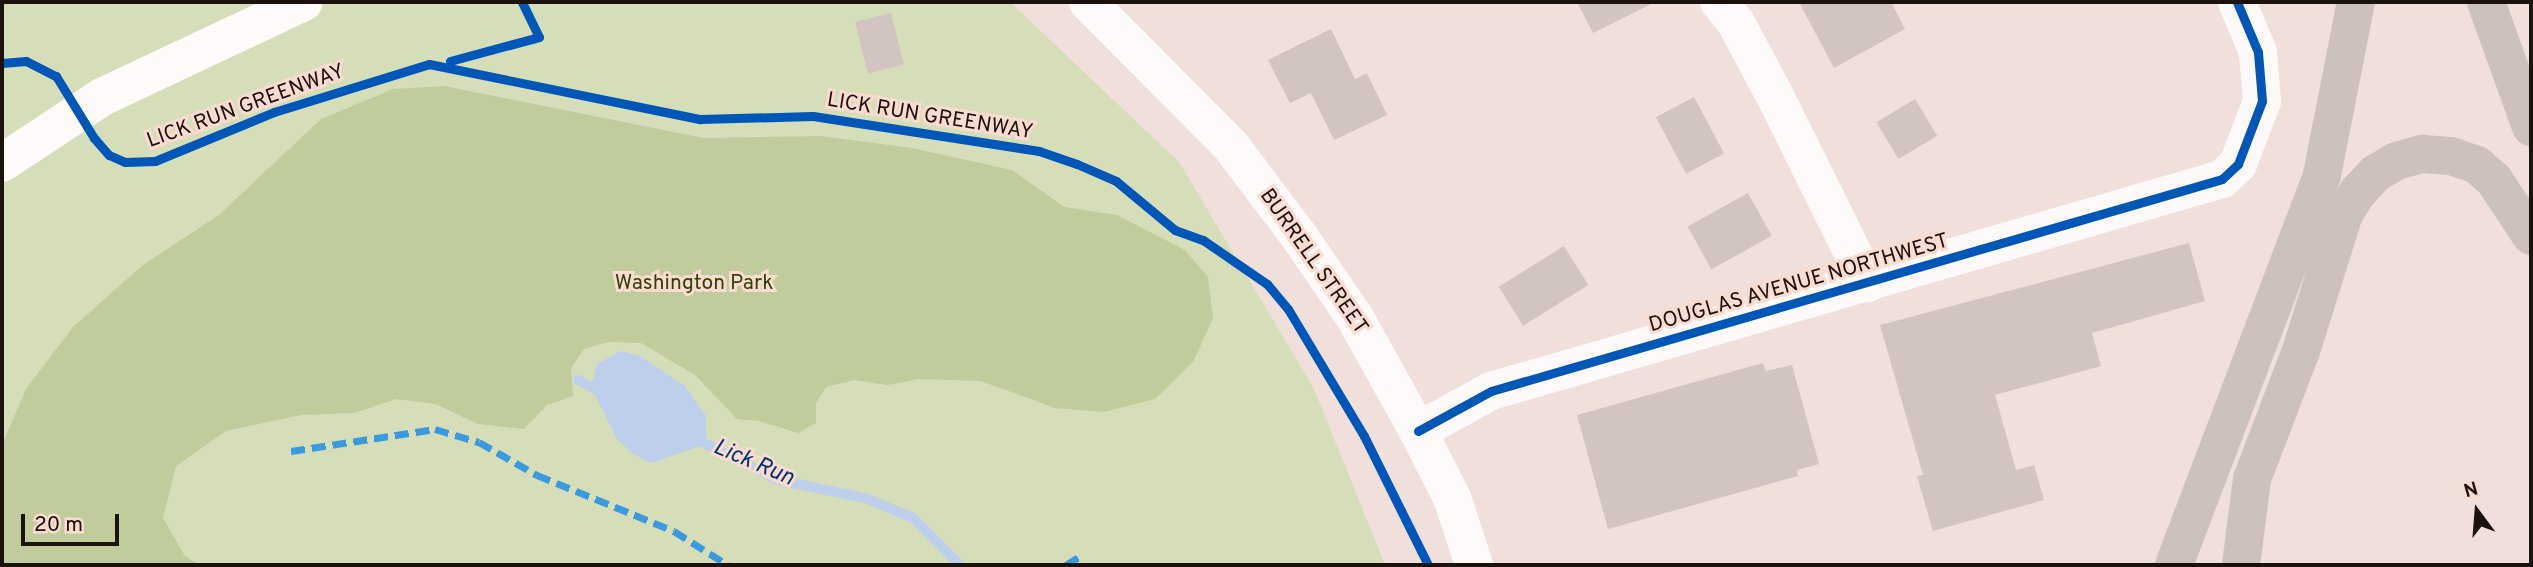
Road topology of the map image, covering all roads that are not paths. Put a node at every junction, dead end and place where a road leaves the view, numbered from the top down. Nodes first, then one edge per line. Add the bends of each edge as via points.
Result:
1 (304, 2) edge
2 (1088, 2) edge
3 (1719, 2) edge
4 (2237, 2) edge
5 (2356, 2) edge
6 (2486, 2) edge
7 (2531, 127) edge
8 (2, 163) edge
9 (2531, 236) edge
10 (1868, 283) junction
11 (1418, 431) junction
12 (1474, 565) edge
13 (2174, 565) edge
14 (2241, 565) edge

1 - 8 street via 102,97
2 - 11 street, BURRELL STREET via 1231,146 1354,316
3 - 10 street via 1736,23 1769,84
4 - 10 street, DOUGLAS AVENUE NORTHWEST via 2258,52 2262,101 2238,164 2221,179
5 - 13 highway via 2322,175
6 - 7 highway
9 - 14 highway via 2494,180 2477,165 2451,156 2422,154 2397,161 2376,173 2358,192 2344,214 2301,351 2252,479
10 - 11 street, DOUGLAS AVENUE NORTHWEST via 1491,391
11 - 12 street, BURRELL STREET via 1452,500

